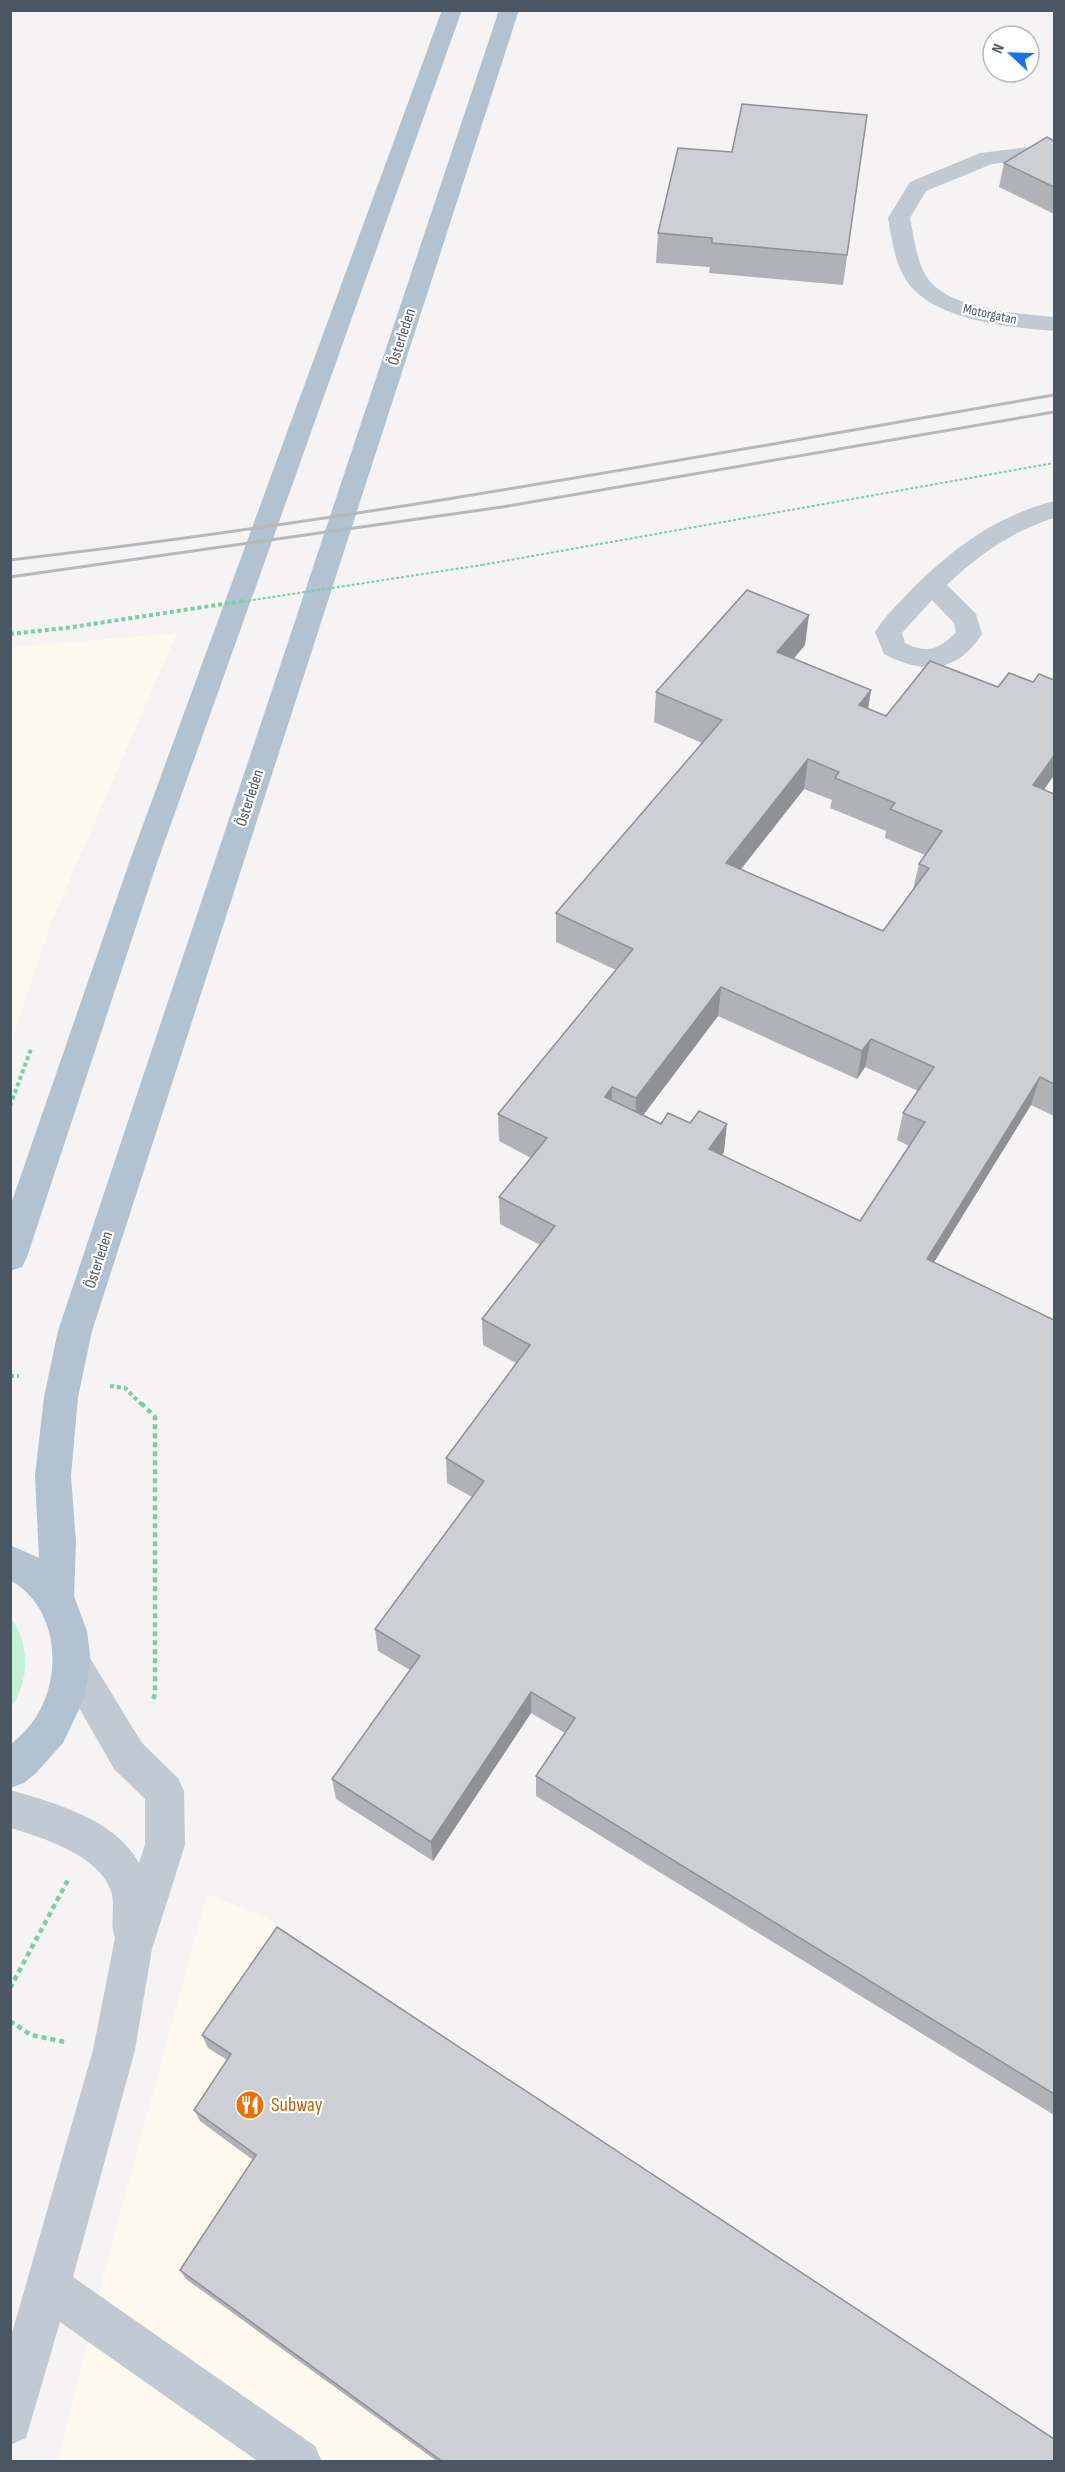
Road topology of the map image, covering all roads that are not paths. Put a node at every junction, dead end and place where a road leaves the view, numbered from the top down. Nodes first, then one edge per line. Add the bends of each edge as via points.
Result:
1 (452, 10) edge
2 (509, 10) edge
3 (1054, 150) edge
4 (1054, 324) edge
5 (1054, 509) edge
6 (931, 584) dead end
7 (10, 1257) edge
8 (10, 1561) edge
9 (55, 1597) junction
10 (72, 1662) junction
11 (10, 1770) edge
12 (10, 1809) edge
13 (132, 1948) junction
14 (48, 2287) junction
15 (10, 2422) edge
16 (299, 2462) edge

1 - 7 main road via 143,863
2 - 9 main road, Österleden via 75,1331 61,1397 53,1476 58,1542
3 - 4 street, Motorgatan via 988,158 918,187 899,218 909,263 923,287 957,306 1006,319
5 - 6 street via 1014,523
8 - 9 main road via 30,1572
9 - 10 main road via 66,1617
10 - 11 main road via 54,1724
10 - 13 street via 128,1756 164,1791 165,1845
12 - 13 street via 88,1839 118,1862 131,1892
13 - 14 street via 114,2050
14 - 15 street
14 - 16 street

